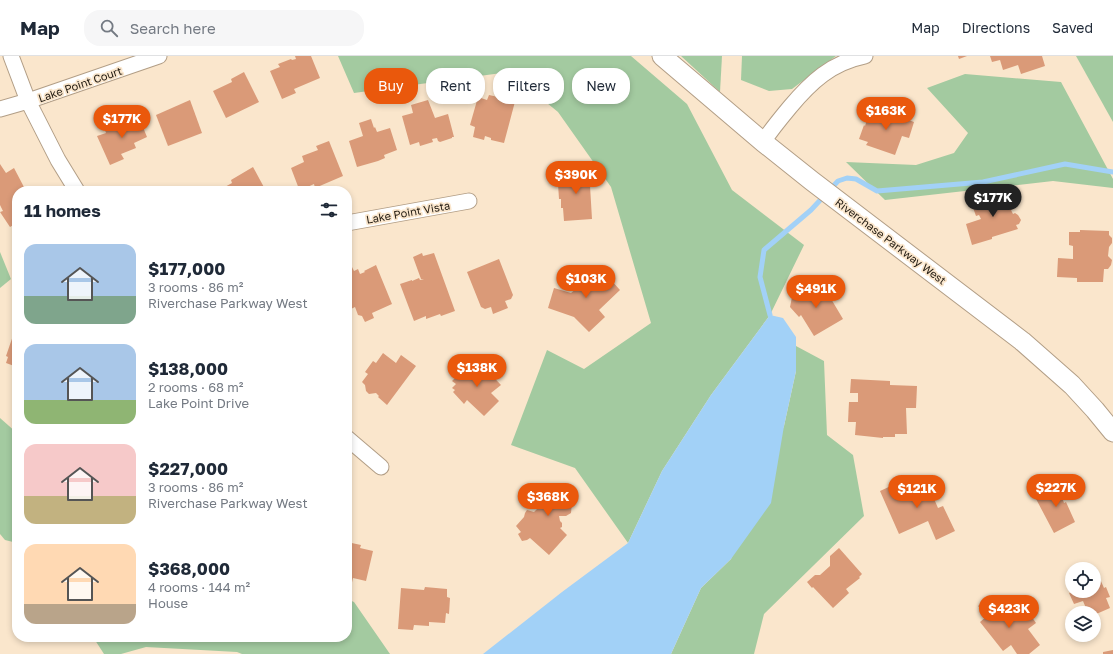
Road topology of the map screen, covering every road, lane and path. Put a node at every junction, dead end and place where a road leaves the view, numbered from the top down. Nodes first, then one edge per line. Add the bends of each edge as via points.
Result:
1 (12, 56) edge
2 (159, 56) edge
3 (662, 56) edge
4 (865, 56) edge
5 (28, 101) junction
6 (0, 109) edge
7 (763, 142) junction
8 (74, 186) edge
9 (469, 201) dead end
10 (352, 222) edge
11 (1113, 432) edge
12 (352, 442) edge
13 (382, 467) dead end

1 - 5 street
2 - 5 street, Lake Point Court
3 - 7 street, Riverchase Parkway West
4 - 7 street via 835,66 821,75 806,89
5 - 6 street, Lake Point Court
5 - 8 street
7 - 11 street, Riverchase Parkway West via 1022,341 1072,385
9 - 10 street, Lake Point Vista
12 - 13 street

